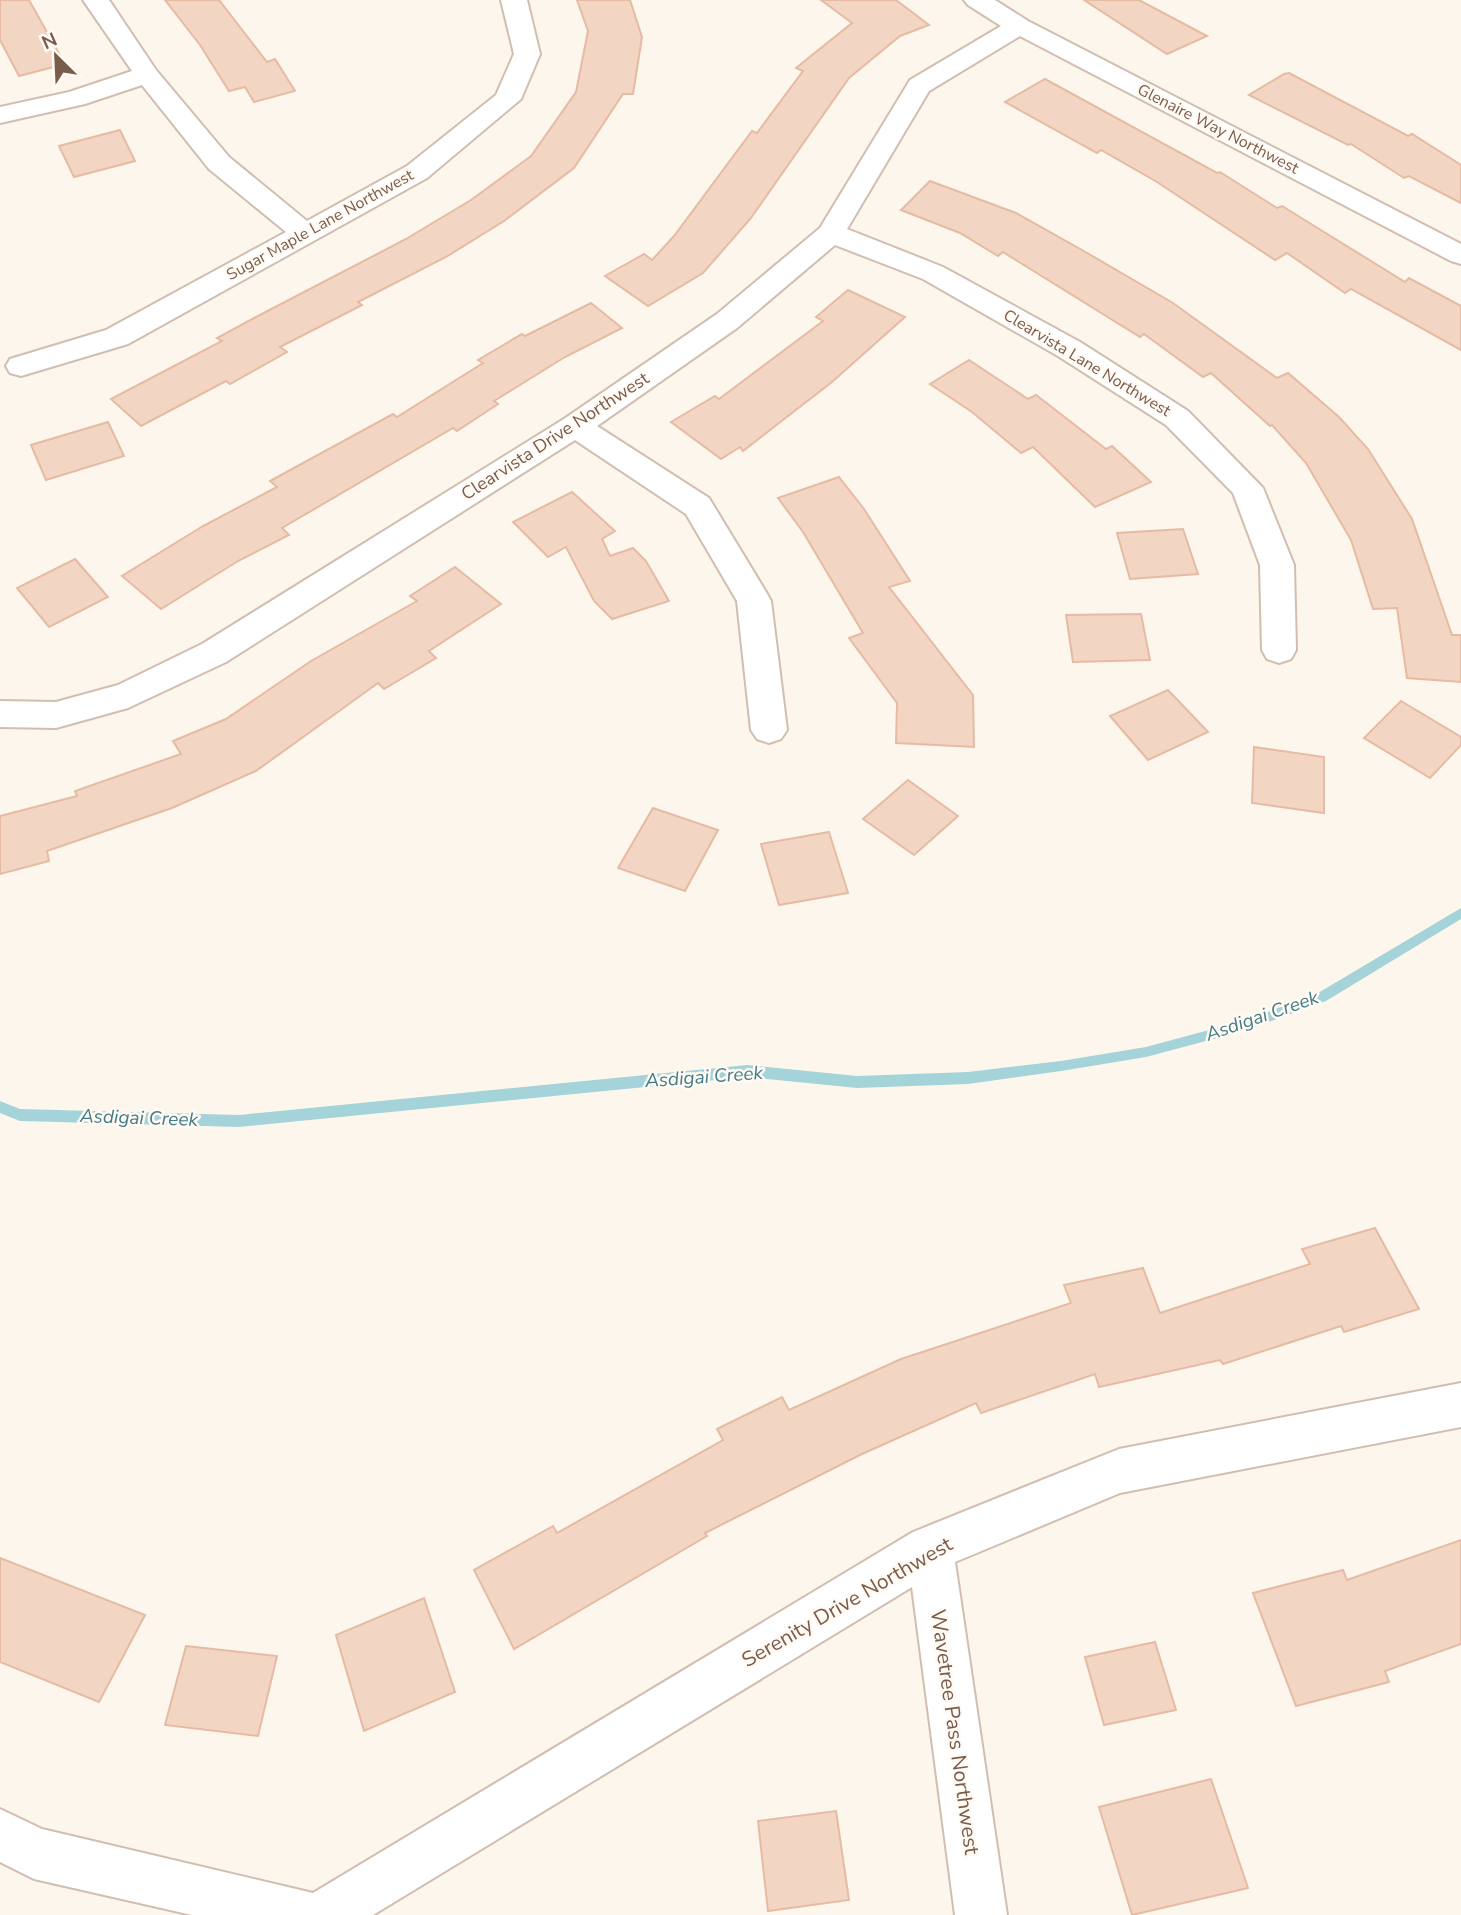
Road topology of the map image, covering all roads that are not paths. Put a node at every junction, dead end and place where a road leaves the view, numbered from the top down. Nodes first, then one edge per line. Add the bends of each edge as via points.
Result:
1 (96, 0) edge
2 (514, 0) edge
3 (977, 0) edge
4 (1019, 26) junction
5 (147, 75) junction
6 (0, 115) edge
7 (831, 233) junction
8 (304, 234) junction
9 (1461, 255) edge
10 (22, 366) dead end
11 (575, 426) junction
12 (1279, 650) dead end
13 (0, 714) edge
14 (769, 730) dead end
15 (1461, 1405) edge
16 (930, 1549) junction
17 (0, 1834) edge
18 (304, 1915) edge
19 (325, 1915) edge
20 (981, 1915) edge

1 - 5 street
2 - 8 street, Sugar Maple Lane Northwest via 527,54 508,99 417,172
3 - 4 street, Glenaire Way Northwest
4 - 7 street, Clearvista Drive Northwest via 919,86
4 - 9 street, Glenaire Way Northwest
5 - 6 street via 76,98
5 - 8 street via 219,163
7 - 11 street, Clearvista Drive Northwest via 727,321
7 - 12 street, Clearvista Lane Northwest via 933,274 1069,349 1177,418 1247,488 1277,565
8 - 10 street, Sugar Maple Lane Northwest via 117,337
11 - 13 street, Clearvista Drive Northwest via 214,653 104,702 57,715
11 - 14 street via 698,506 754,601
15 - 16 street, Serenity Drive Northwest via 1119,1471
16 - 19 street, Serenity Drive Northwest
16 - 20 street, Wavetree Pass Northwest
17 - 18 street via 34,1853

